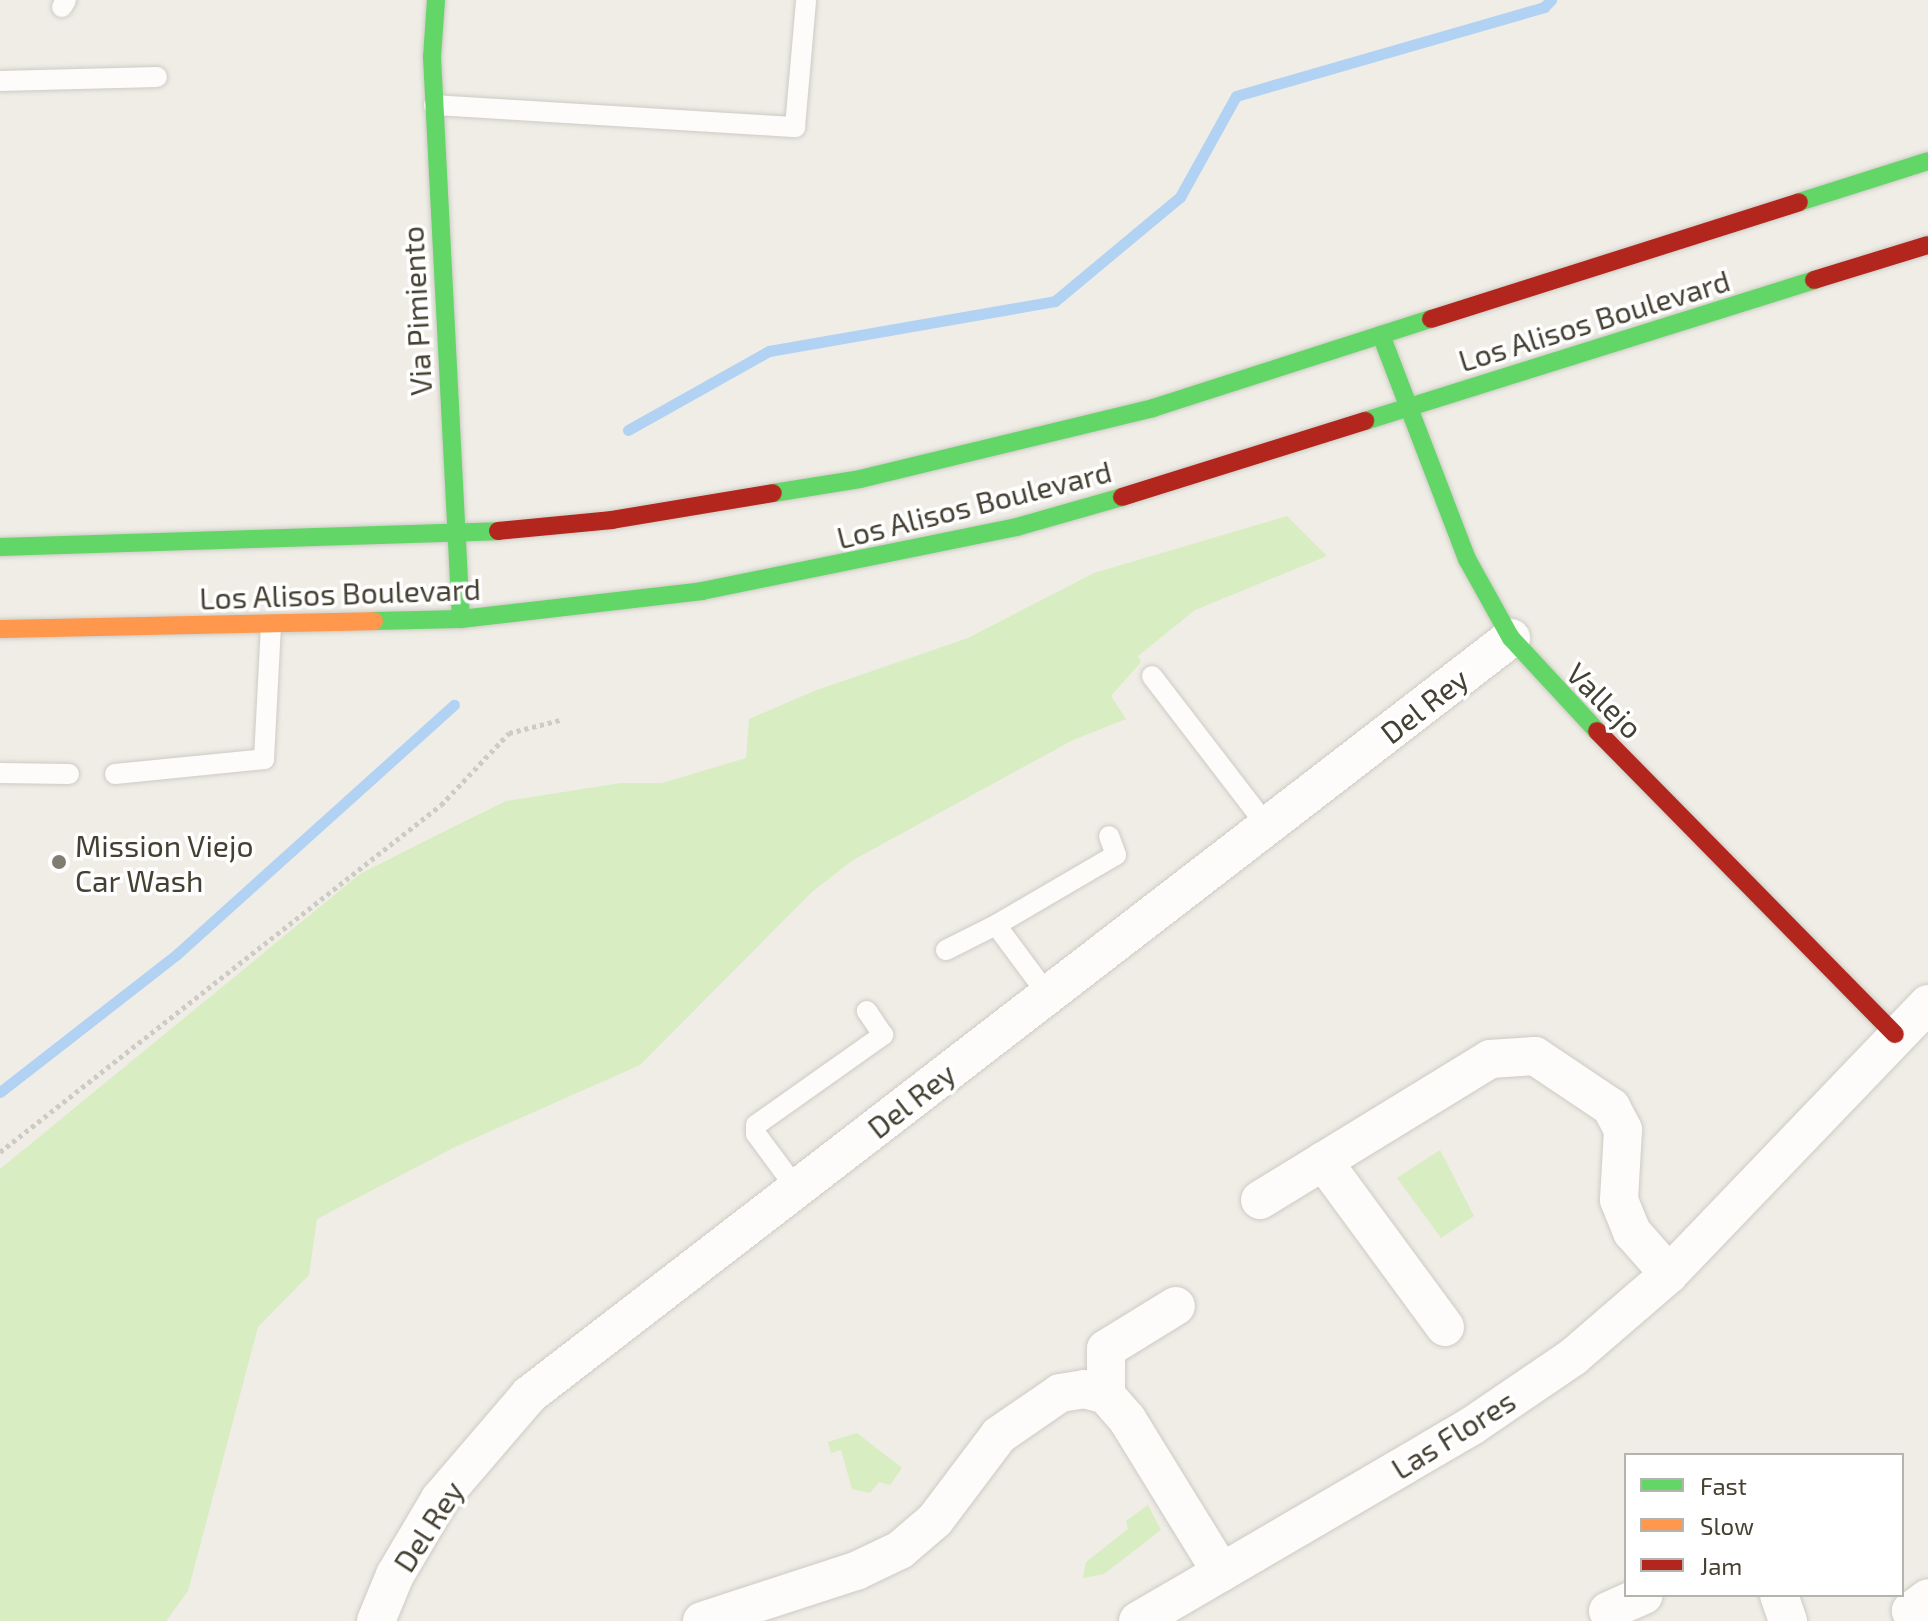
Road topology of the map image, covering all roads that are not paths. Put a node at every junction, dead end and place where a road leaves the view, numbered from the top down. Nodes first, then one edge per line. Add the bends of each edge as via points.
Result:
1 (436, 0) edge
2 (806, 0) edge
3 (157, 77) dead end
4 (0, 81) edge
5 (434, 105) junction
6 (1928, 161) edge
7 (1928, 245) edge
8 (1381, 335) junction
9 (1407, 407) junction
10 (455, 535) junction
11 (0, 547) edge
12 (461, 619) junction
13 (271, 626) junction
14 (0, 629) edge
15 (1511, 638) junction
16 (1152, 676) dead end
17 (0, 773) edge
18 (69, 774) dead end
19 (115, 774) dead end
20 (1267, 826) junction
21 (1109, 836) dead end
22 (996, 925) junction
23 (946, 950) dead end
24 (1048, 995) junction
25 (1928, 1004) edge
26 (867, 1011) dead end
27 (1895, 1034) junction
28 (1323, 1161) junction
29 (796, 1188) junction
30 (1260, 1200) dead end
31 (1669, 1274) junction
32 (1176, 1306) dead end
33 (1445, 1327) dead end
34 (1106, 1395) junction
35 (1221, 1572) junction
36 (1640, 1597) edge
37 (1780, 1597) edge
38 (1608, 1611) dead end
39 (744, 1615) edge
40 (376, 1621) edge
41 (702, 1621) edge
42 (1138, 1621) edge
43 (1788, 1621) edge

1 - 5 main road, Via Pimiento
2 - 5 lane via 795,127
3 - 4 lane
5 - 10 main road, Via Pimiento
6 - 8 main road, Los Alisos Boulevard
7 - 9 main road, Los Alisos Boulevard
8 - 9 main road, Vallejo
8 - 10 main road, Los Alisos Boulevard via 1153,408 860,479 612,520
9 - 12 main road, Los Alisos Boulevard via 1017,527 901,555 702,591
9 - 15 main road, Vallejo via 1467,559
10 - 11 main road, Los Alisos Boulevard
10 - 12 main road, Via Pimiento
12 - 13 main road, Los Alisos Boulevard
13 - 14 main road, Los Alisos Boulevard
13 - 19 lane via 264,759
15 - 20 street, Del Rey
15 - 27 main road, Vallejo via 1536,670
16 - 20 lane
17 - 18 lane
20 - 24 street, Del Rey
21 - 22 lane via 1116,855
22 - 23 lane
22 - 24 lane
24 - 29 street, Del Rey
25 - 27 street, Las Flores
26 - 29 lane via 883,1035 756,1125 756,1134
27 - 31 street, Las Flores
28 - 30 street
28 - 31 street via 1490,1059 1535,1056 1611,1107 1623,1130 1619,1200 1632,1232
28 - 33 street
29 - 40 street, Del Rey via 529,1395 440,1499 395,1575
31 - 35 street, Las Flores via 1573,1357 1473,1425
32 - 34 street via 1106,1349
34 - 35 street via 1127,1419
34 - 39 street via 1084,1389 1060,1393 1030,1410 999,1435 935,1520 900,1550
35 - 42 street, Las Flores
36 - 38 street
37 - 43 street
39 - 41 street

